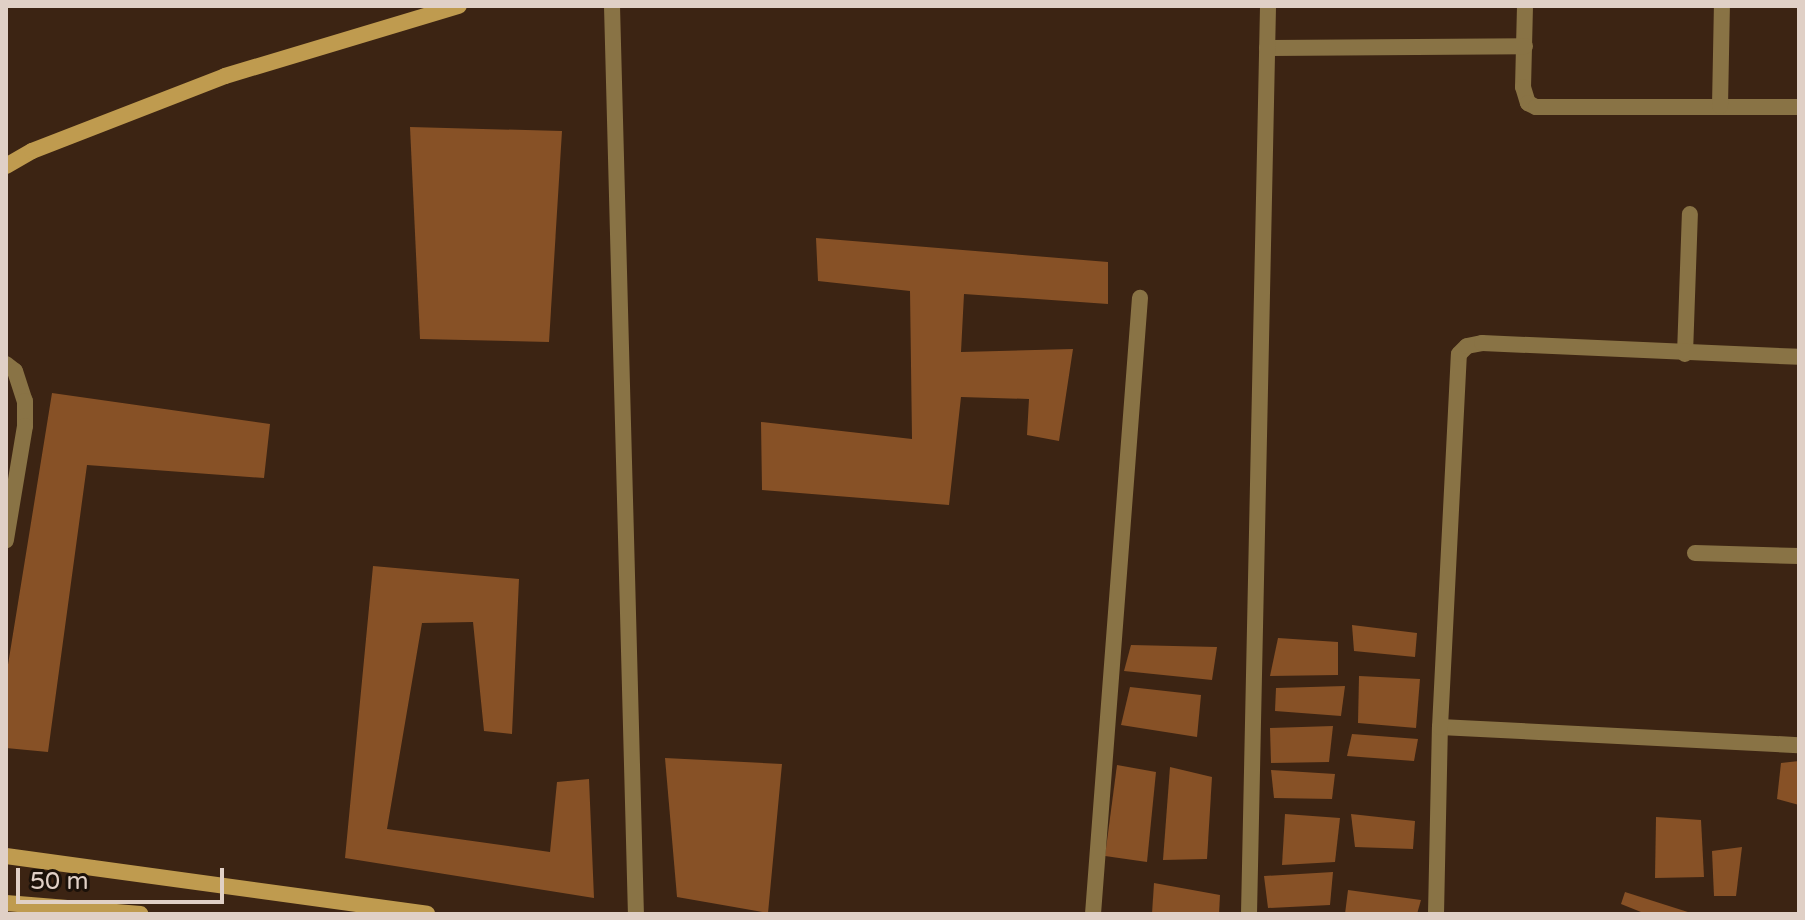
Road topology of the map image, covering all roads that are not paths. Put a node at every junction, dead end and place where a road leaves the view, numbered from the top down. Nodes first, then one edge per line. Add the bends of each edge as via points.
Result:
1 (459, 6) edge
2 (612, 6) edge
3 (1268, 6) edge
4 (1525, 6) edge
5 (1722, 6) edge
6 (1525, 46) junction
7 (1267, 48) junction
8 (1720, 106) junction
9 (1799, 107) edge
10 (6, 166) edge
11 (1690, 214) dead end
12 (1140, 298) dead end
13 (1685, 354) junction
14 (1799, 357) edge
15 (6, 364) edge
16 (6, 540) edge
17 (1695, 553) dead end
18 (1799, 556) edge
19 (1440, 727) junction
20 (1799, 745) edge
21 (6, 856) edge
22 (6, 903) edge
23 (141, 914) edge
24 (427, 914) edge
25 (636, 914) edge
26 (1093, 914) edge
27 (1249, 914) edge
28 (1436, 914) edge

1 - 10 main road via 225,76
2 - 25 street
3 - 7 street
4 - 6 street
5 - 8 street
6 - 7 street
6 - 8 street via 1524,96 1536,107
7 - 27 street
8 - 9 street
11 - 13 street
12 - 26 street
13 - 14 street
13 - 19 street via 1482,343 1459,354
15 - 16 street via 22,384 25,426
17 - 18 street
19 - 20 street
19 - 28 street
21 - 24 main road
22 - 23 main road

